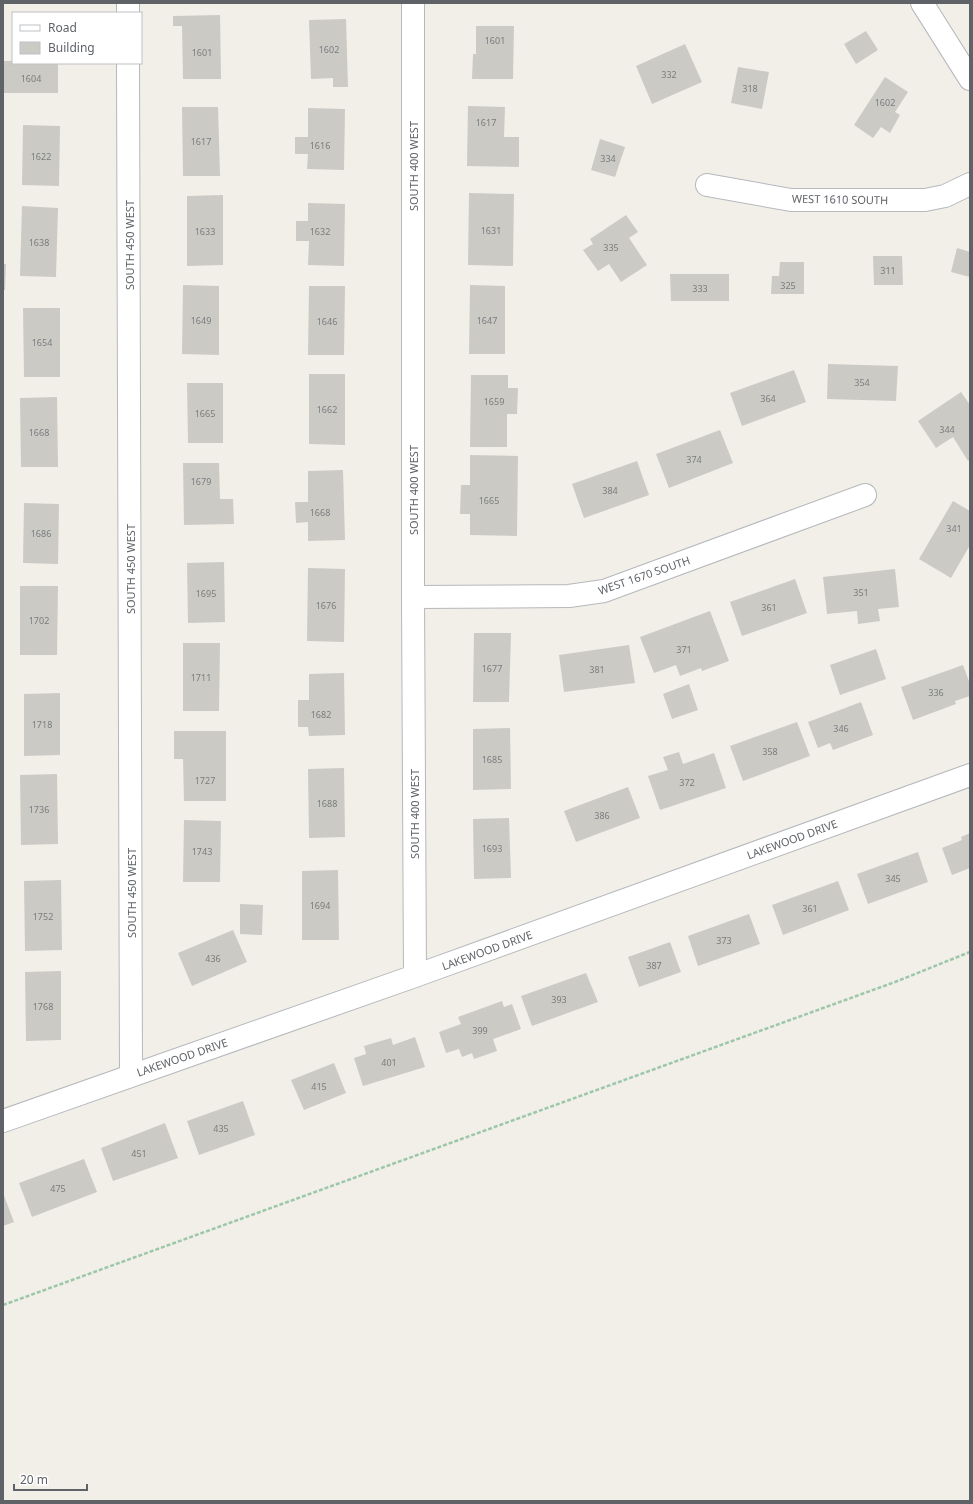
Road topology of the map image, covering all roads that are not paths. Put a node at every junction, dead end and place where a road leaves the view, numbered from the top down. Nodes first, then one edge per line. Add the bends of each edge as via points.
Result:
1 (412, 3) edge
2 (922, 3) edge
3 (128, 64) edge
4 (970, 79) edge
5 (970, 184) edge
6 (707, 185) dead end
7 (865, 495) dead end
8 (413, 597) junction
9 (970, 775) edge
10 (415, 976) junction
11 (131, 1075) junction
12 (3, 1121) edge

1 - 8 street, SOUTH 400 WEST
2 - 4 street
3 - 11 street, SOUTH 450 WEST
5 - 6 street, WEST 1610 SOUTH via 945,196 925,200 791,200
7 - 8 street, WEST 1670 SOUTH via 604,591 569,596
8 - 10 street, SOUTH 400 WEST
9 - 10 street, LAKEWOOD DRIVE
10 - 11 street, LAKEWOOD DRIVE
11 - 12 street, LAKEWOOD DRIVE

